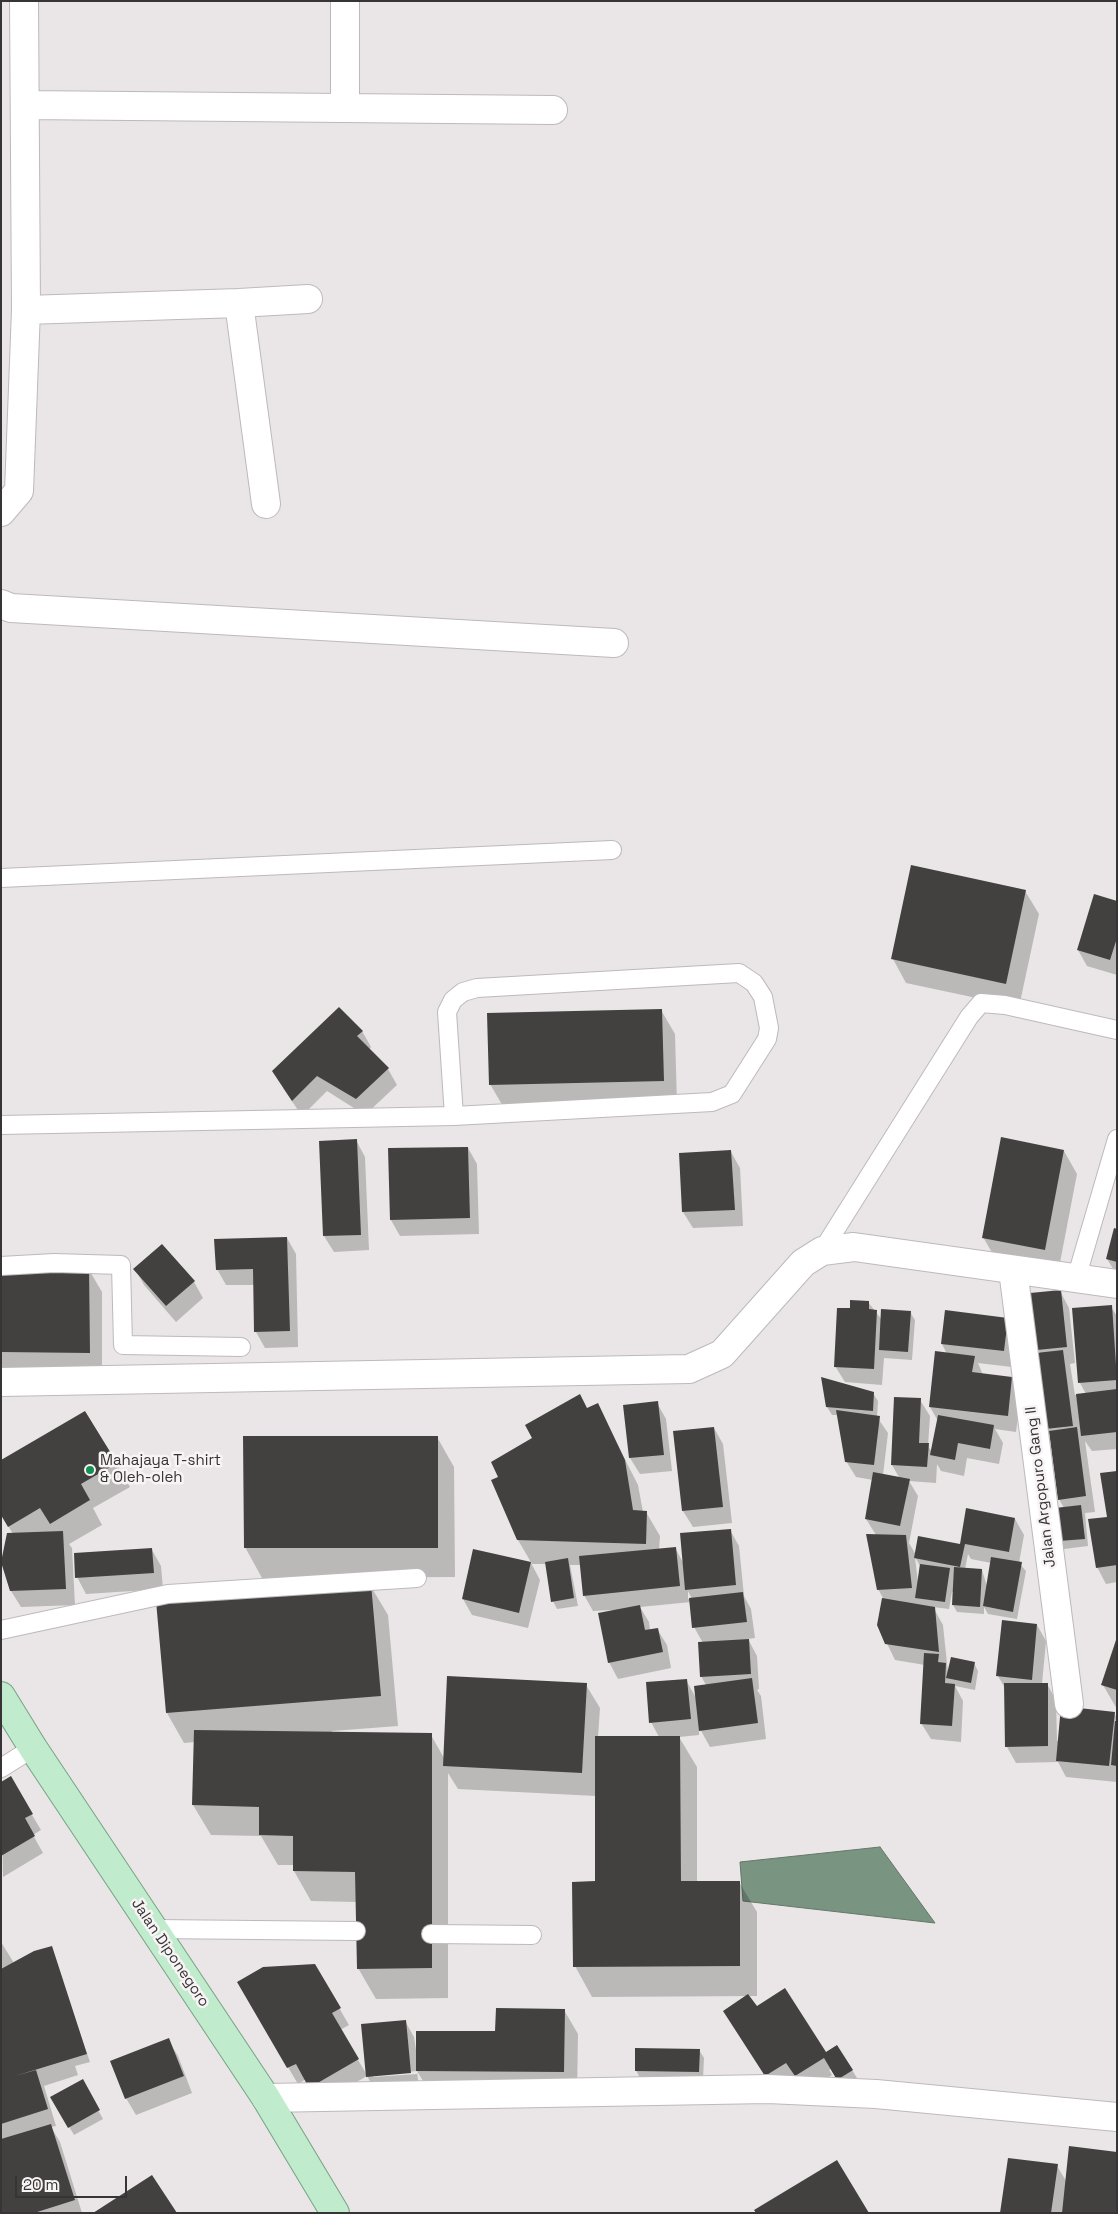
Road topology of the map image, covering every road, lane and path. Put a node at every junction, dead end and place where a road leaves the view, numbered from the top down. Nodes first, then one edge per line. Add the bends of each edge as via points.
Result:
1 (24, 1) edge
2 (345, 1) edge
3 (24, 106) junction
4 (345, 108) junction
5 (552, 110) dead end
6 (308, 299) dead end
7 (239, 303) junction
8 (26, 310) junction
9 (266, 504) dead end
10 (1, 512) edge
11 (1, 604) edge
12 (614, 643) dead end
13 (612, 850) dead end
14 (1, 878) edge
15 (1117, 1030) edge
16 (454, 1116) junction
17 (1, 1125) edge
18 (1117, 1140) edge
19 (822, 1251) junction
20 (1, 1266) edge
21 (1013, 1270) junction
22 (1076, 1279) junction
23 (1117, 1284) edge
24 (241, 1347) dead end
25 (1, 1382) edge
26 (417, 1578) dead end
27 (1, 1630) edge
28 (1, 1696) edge
29 (1069, 1704) dead end
30 (33, 1748) junction
31 (1, 1768) edge
32 (154, 1929) junction
33 (356, 1931) dead end
34 (431, 1934) dead end
35 (532, 1935) dead end
36 (266, 2098) junction
37 (1117, 2117) edge
38 (335, 2213) edge

1 - 3 street
2 - 4 street
3 - 4 street
3 - 8 street
4 - 5 street
6 - 7 street
7 - 8 street
7 - 9 street
8 - 10 street via 19,491
11 - 12 street via 11,608
13 - 14 lane
15 - 19 lane via 1005,1005 981,1003
16 - 16 lane via 447,1012 453,1000 463,992 477,988 739,973 754,983 763,997 769,1028 767,1039 732,1094 723,1099
16 - 17 lane
18 - 22 lane
19 - 21 street via 854,1247
19 - 25 street via 803,1263 722,1354 689,1369
20 - 24 lane via 54,1263 121,1265 123,1344
21 - 22 street
21 - 29 street, Jalan Argopuro Gang II
22 - 23 street
26 - 27 lane via 168,1594
28 - 30 main road, Jalan Diponegoro
30 - 31 lane
30 - 32 main road, Jalan Diponegoro
32 - 33 lane
32 - 36 main road, Jalan Diponegoro
34 - 35 lane
36 - 37 street via 768,2089 876,2094
36 - 38 main road, Jalan Diponegoro

